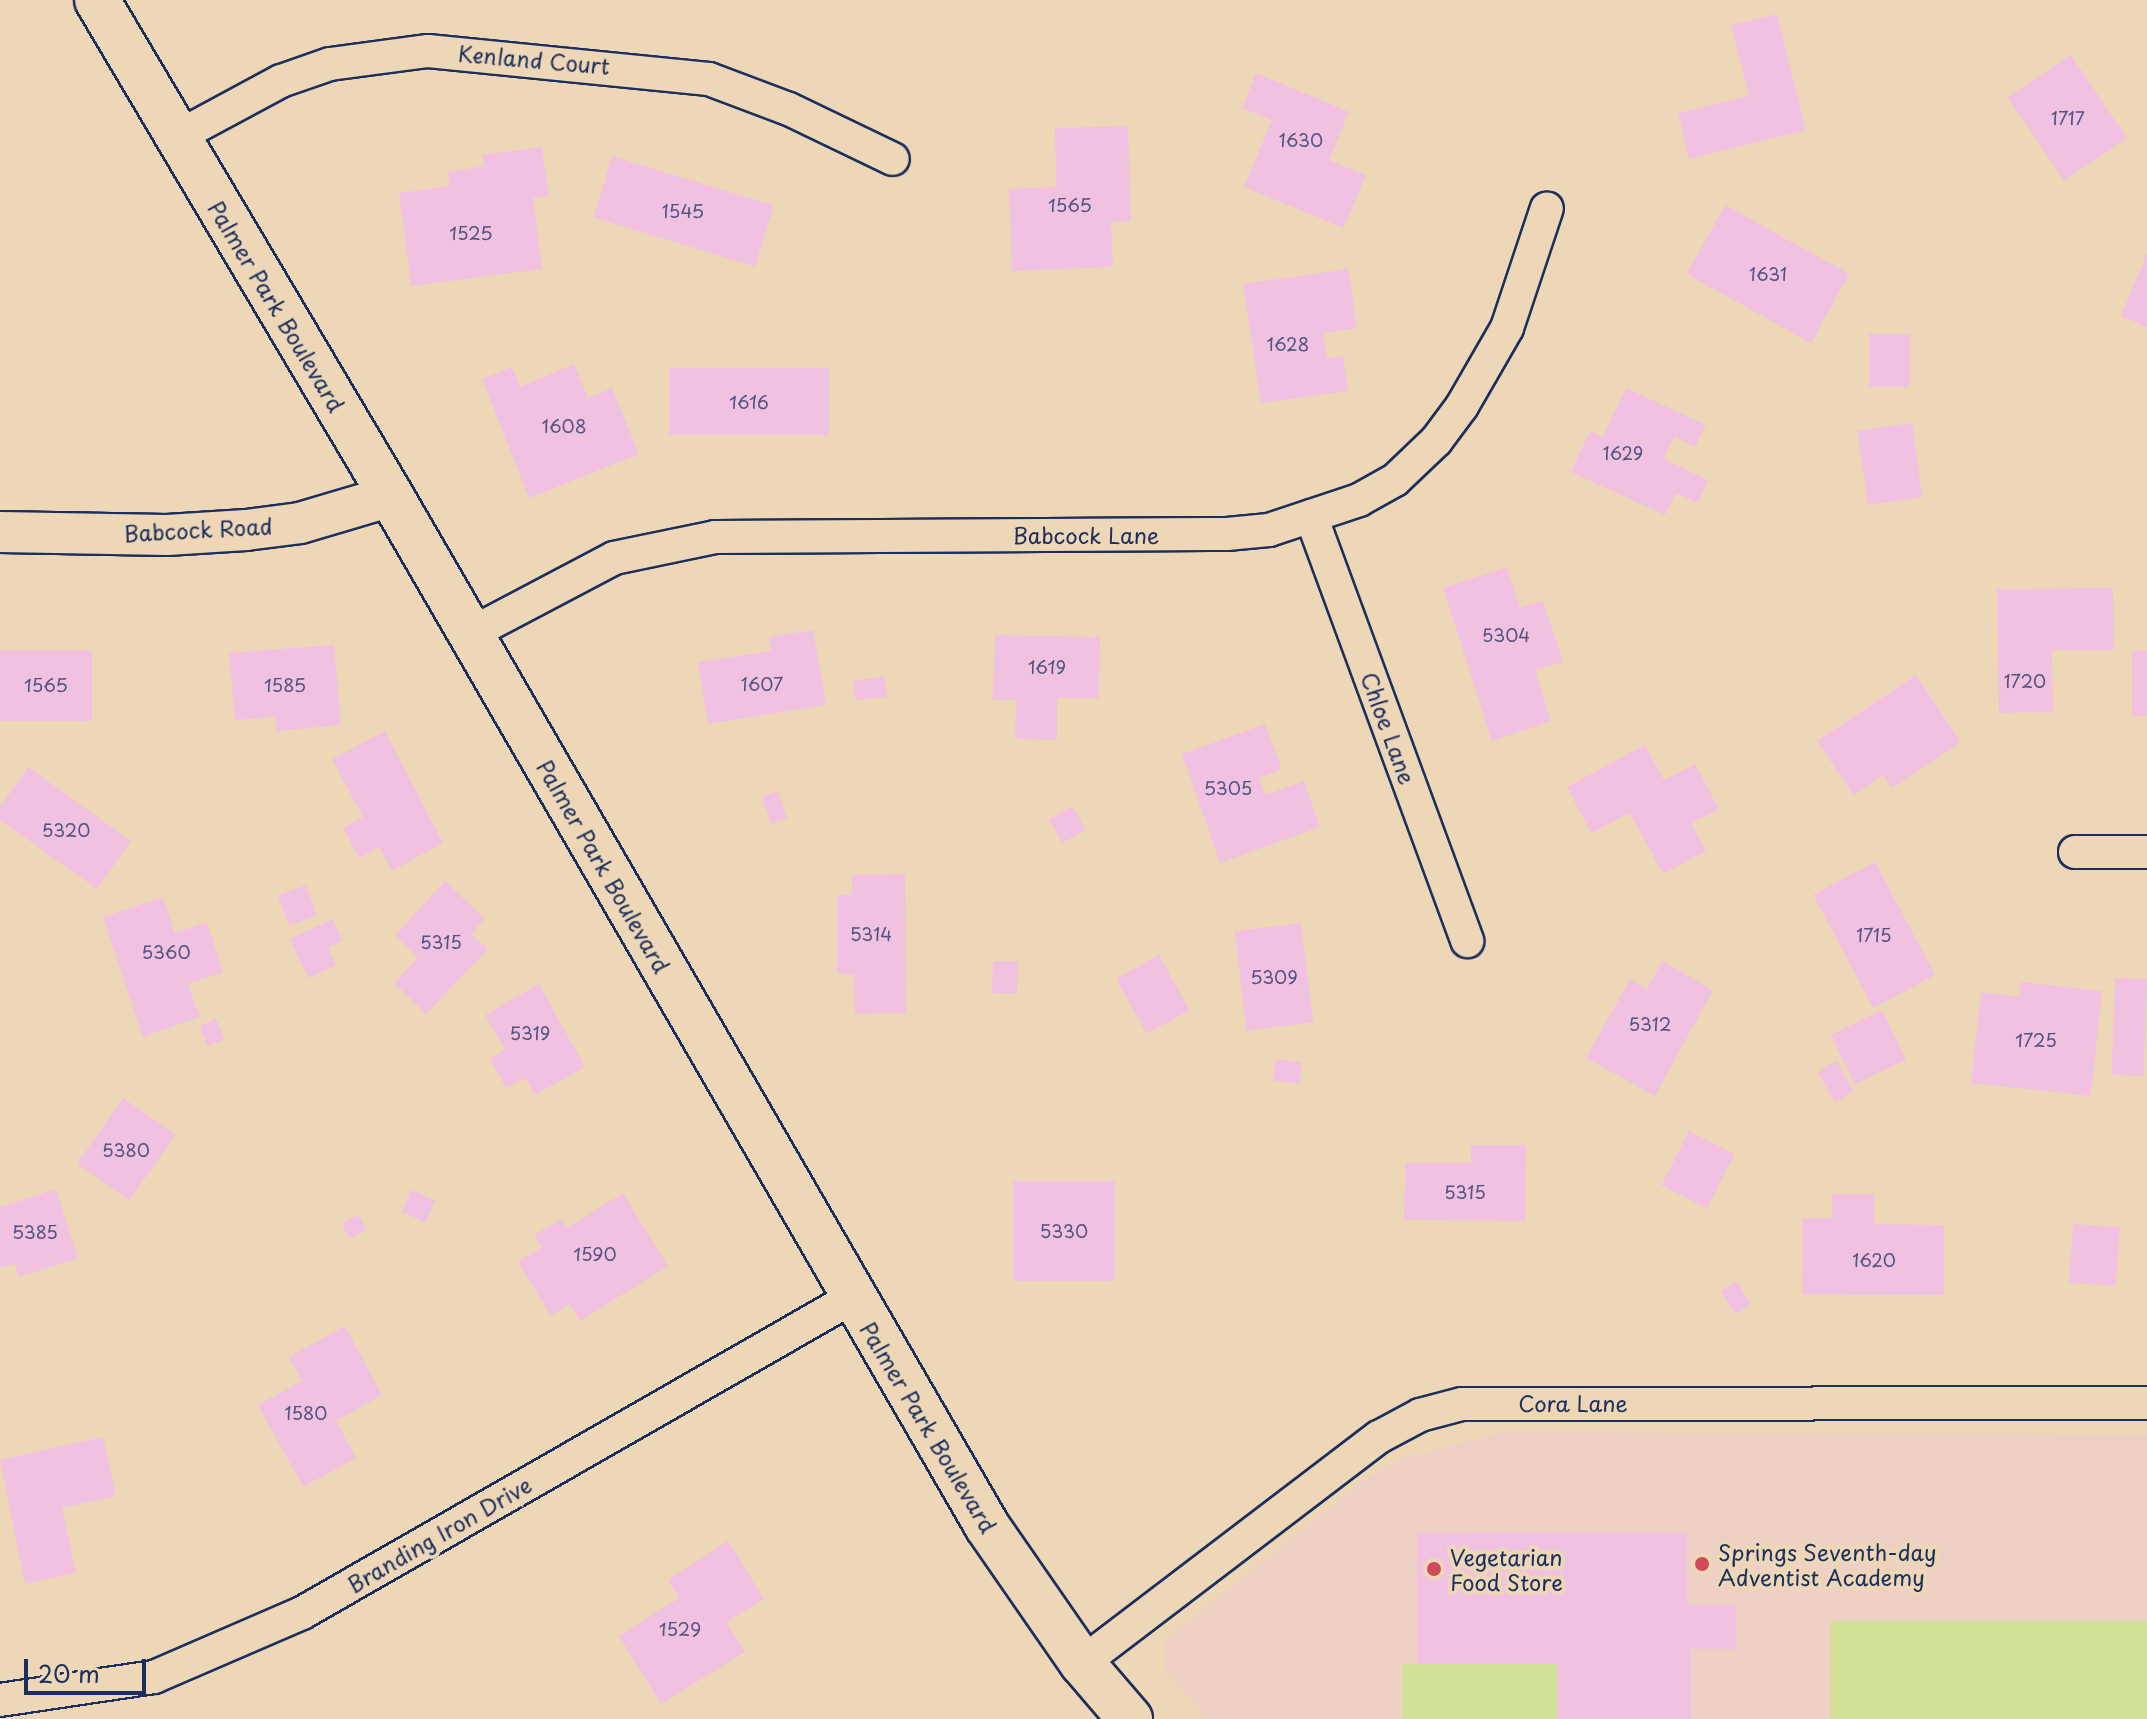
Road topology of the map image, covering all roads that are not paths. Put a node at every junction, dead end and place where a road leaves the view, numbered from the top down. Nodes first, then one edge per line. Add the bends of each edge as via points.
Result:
1 (97, 0) edge
2 (175, 138) junction
3 (893, 159) dead end
4 (1547, 208) dead end
5 (391, 496) junction
6 (1311, 516) junction
7 (0, 532) edge
8 (470, 634) junction
9 (2075, 852) dead end
10 (2147, 852) edge
11 (1467, 941) dead end
12 (852, 1298) junction
13 (2147, 1403) edge
14 (1082, 1663) junction
15 (5, 1706) edge
16 (1130, 1719) edge

1 - 2 main road, Palmer Park Boulevard
2 - 3 street, Kenland Court via 281,81 330,64 428,51 709,79 789,109
2 - 5 main road, Palmer Park Boulevard
4 - 6 street, Babcock Lane via 1507,328 1445,429 1395,480 1359,500
5 - 7 street, Babcock Road via 300,523 246,530 167,535
5 - 8 main road, Palmer Park Boulevard
6 - 8 street, Babcock Lane via 1269,530 1227,534 715,537 614,558
6 - 11 street, Chloe Lane
8 - 12 main road, Palmer Park Boulevard
9 - 10 street
12 - 14 main road, Palmer Park Boulevard via 987,1526
12 - 15 street, Branding Iron Drive via 302,1613 154,1677
13 - 14 street, Cora Lane via 1462,1404 1420,1415 1379,1437
14 - 16 main road, Palmer Park Boulevard

